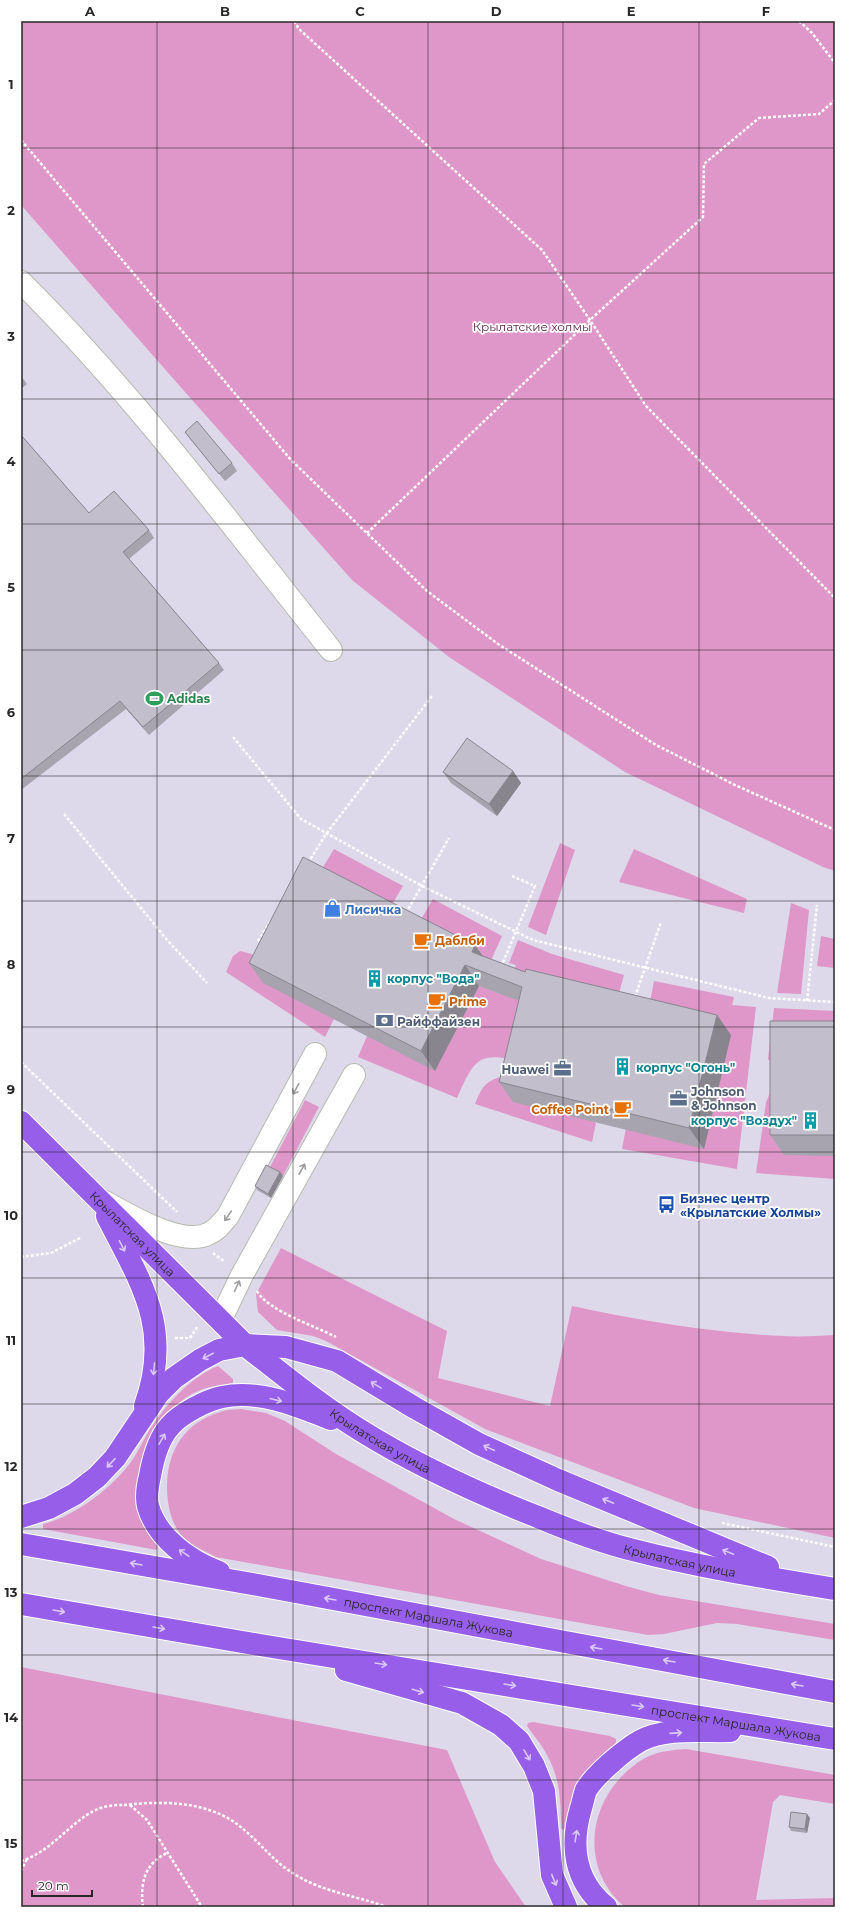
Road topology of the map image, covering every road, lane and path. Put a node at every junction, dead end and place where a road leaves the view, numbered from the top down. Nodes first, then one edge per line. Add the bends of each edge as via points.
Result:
1 (294, 21) edge
2 (799, 21) edge
3 (835, 63) edge
4 (835, 100) edge
5 (21, 140) edge
6 (21, 282) edge
7 (590, 320) junction
8 (367, 533) junction
9 (835, 598) edge
10 (331, 650) dead end
11 (432, 696) dead end
12 (233, 737) dead end
13 (64, 814) dead end
14 (835, 830) edge
15 (326, 834) junction
16 (449, 838) dead end
17 (305, 867) edge
18 (512, 876) dead end
19 (422, 886) junction
20 (817, 905) dead end
21 (405, 915) edge
22 (271, 920) edge
23 (661, 922) dead end
24 (516, 932) junction
25 (258, 940) dead end
26 (644, 968) junction
27 (499, 970) edge
28 (207, 983) dead end
29 (807, 1001) junction
30 (835, 1002) edge
31 (633, 1004) edge
32 (315, 1054) dead end
33 (21, 1062) edge
34 (354, 1075) dead end
35 (21, 1122) edge
36 (98, 1199) junction
37 (180, 1215) dead end
38 (206, 1235) junction
39 (82, 1237) dead end
40 (21, 1257) edge
41 (242, 1275) junction
42 (220, 1321) junction
43 (339, 1339) dead end
44 (245, 1345) junction
45 (140, 1418) junction
46 (360, 1430) junction
47 (21, 1517) edge
48 (718, 1522) dead end
49 (21, 1544) edge
50 (835, 1547) edge
51 (258, 1585) junction
52 (826, 1587) edge
53 (21, 1604) edge
54 (260, 1645) junction
55 (835, 1692) edge
56 (788, 1730) junction
57 (835, 1739) edge
58 (130, 1804) junction
59 (167, 1853) junction
60 (27, 1859) junction
61 (21, 1861) edge
62 (21, 1871) edge
63 (143, 1907) edge
64 (202, 1907) edge
65 (387, 1907) edge
66 (566, 1907) edge
67 (606, 1907) edge

1 - 7 path via 299,29 542,250
2 - 3 path via 812,33
4 - 7 path via 819,114 759,118 704,164 703,218
5 - 8 path via 290,460
6 - 10 lane via 65,326 164,441
7 - 8 path
7 - 9 path via 646,406
8 - 14 path via 427,591 498,644 656,746 735,786
11 - 15 path
12 - 15 path via 301,819
13 - 28 path via 168,941
15 - 17 path
15 - 19 path
16 - 19 path
18 - 24 path via 535,886
19 - 21 path
19 - 24 path
20 - 29 path
22 - 25 path
23 - 26 path
24 - 26 path via 533,940
24 - 27 path
26 - 29 path via 770,998
26 - 31 path
29 - 30 path
32 -> 38 lane via 228,1216 218,1228
33 - 37 path
41 -> 34 lane
35 - 36 main road, Крылатская улица
36 - 38 lane via 166,1233
36 - 42 main road, Крылатская улица
36 -> 45 main road via 146,1293 153,1317 154,1371 151,1390
38 - 41 path via 209,1250
39 - 40 path via 51,1253
42 -> 41 lane
41 - 43 path via 255,1285 261,1298
42 - 44 main road, Крылатская улица
44 -> 45 main road via 219,1350 174,1378
44 - 46 main road, Крылатская улица
52 -> 44 main road via 704,1542 479,1444 337,1361 286,1347
45 -> 47 main road via 115,1458 97,1477 75,1494 49,1508
51 -> 46 main road via 213,1570 183,1553 167,1540 155,1524 148,1505 152,1462 170,1426 186,1413 205,1403 222,1397 241,1395 294,1405
46 - 52 main road, Крылатская улица via 428,1468 490,1498 578,1533 633,1550 694,1564
48 - 50 path
51 -> 49 main road, проспект Маршала Жукова
55 -> 51 main road, проспект Маршала Жукова
53 -> 54 main road, проспект Маршала Жукова
54 -> 56 main road, проспект Маршала Жукова
54 -> 66 main road via 462,1703 501,1725 519,1741 534,1766 544,1791 552,1875
56 - 57 main road, проспект Маршала Жукова
67 -> 56 main road via 580,1875 574,1844 586,1791 602,1770 640,1741 663,1734
58 - 59 path via 147,1820
58 - 60 path via 104,1807 92,1812 44,1850
58 - 65 path via 161,1802 190,1806 232,1820 296,1876
59 - 63 path via 157,1858 146,1872 141,1889
59 - 64 path
60 - 61 path
60 - 62 path

